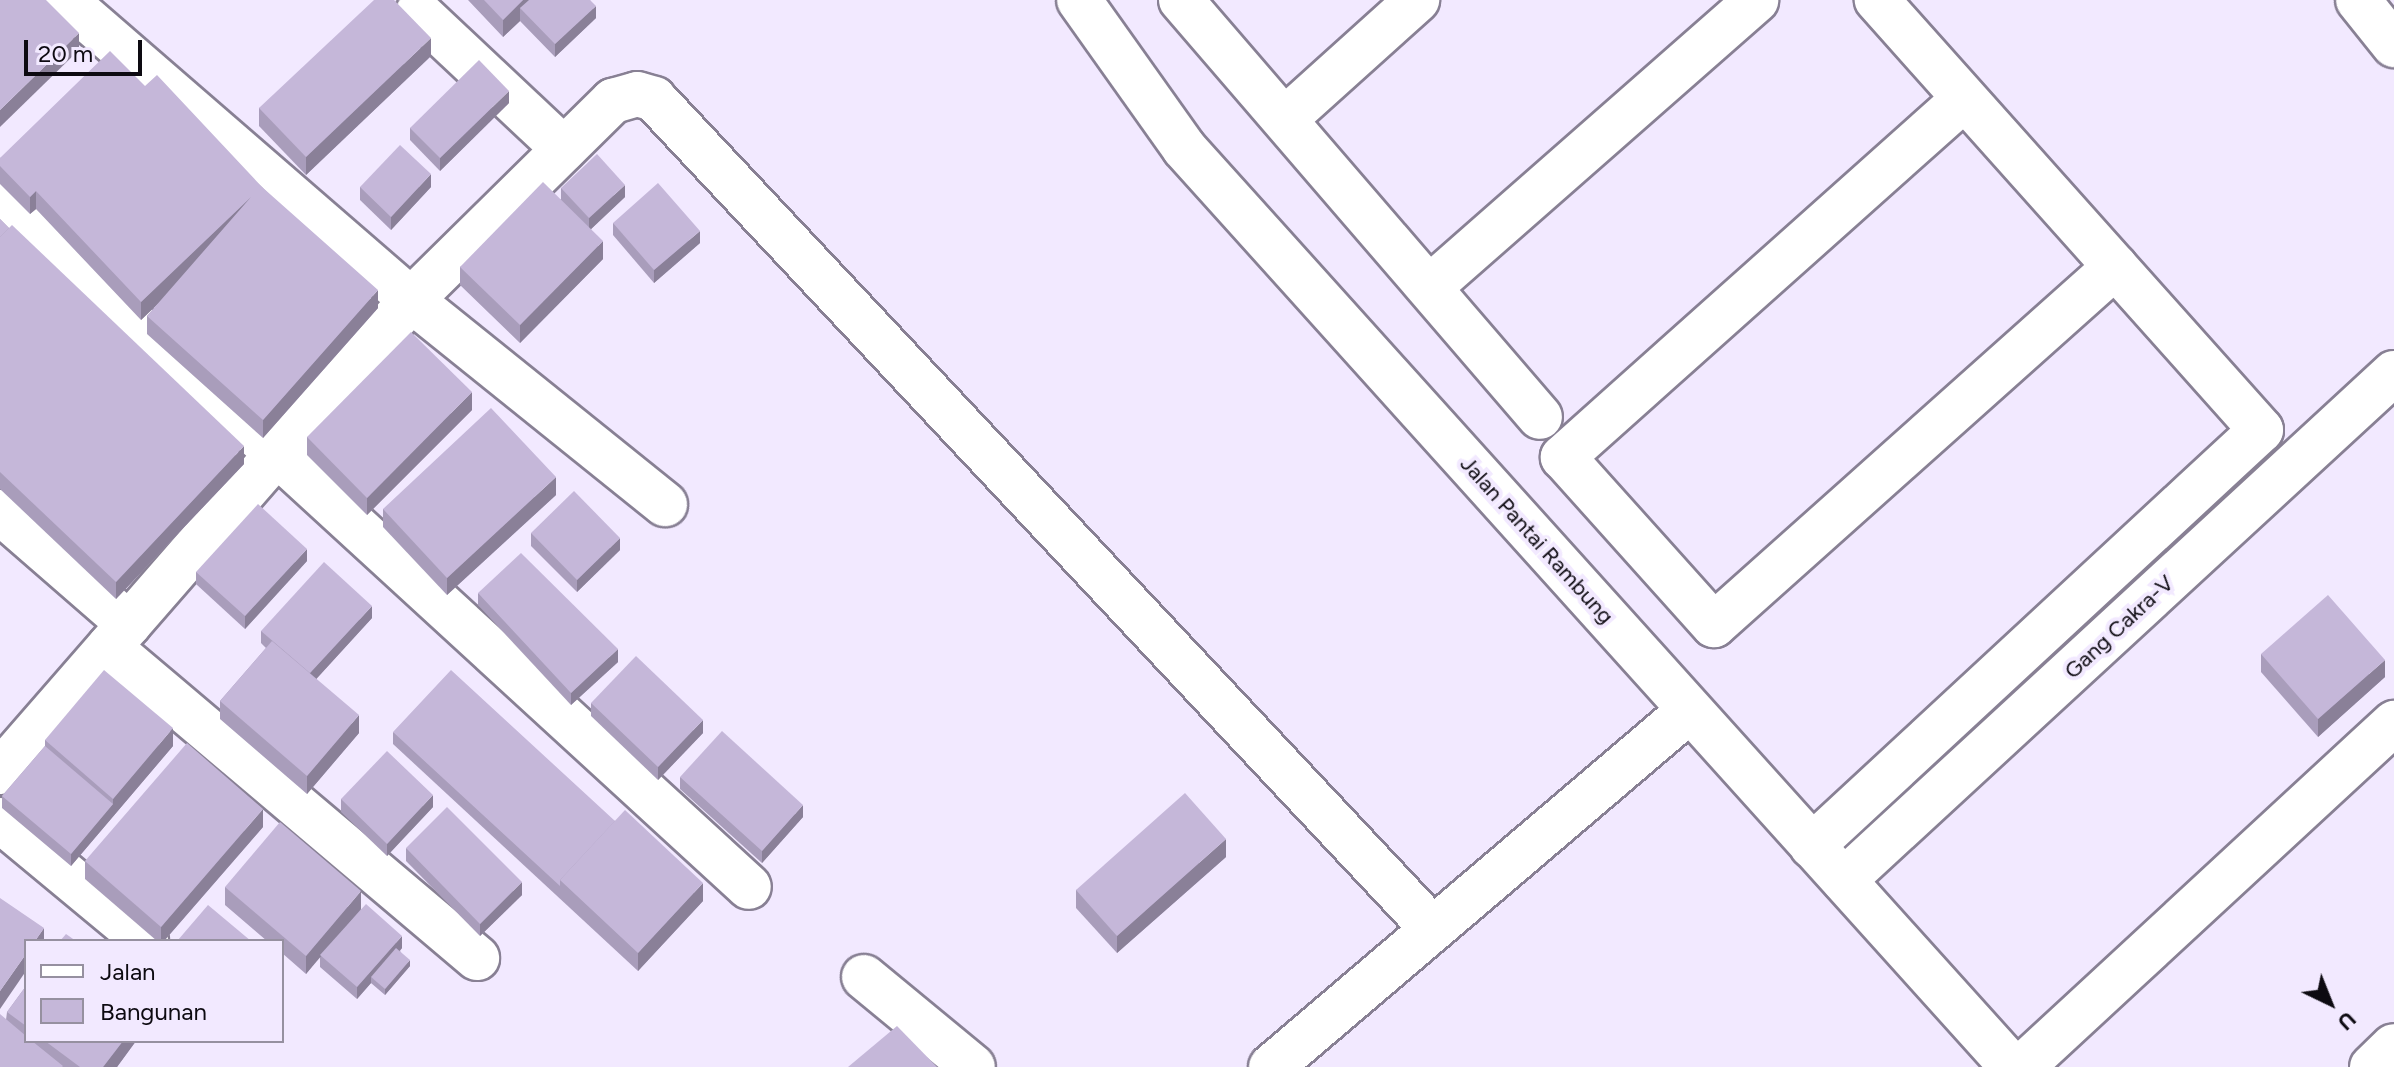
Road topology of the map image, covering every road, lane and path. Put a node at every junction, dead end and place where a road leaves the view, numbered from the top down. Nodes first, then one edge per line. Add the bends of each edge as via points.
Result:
1 (65, 0) edge
2 (1079, 0) edge
3 (1181, 0) edge
4 (1417, 0) edge
5 (1756, 0) edge
6 (1877, 0) edge
7 (2358, 0) edge
8 (418, 12) dead end
9 (2394, 45) edge
10 (1964, 99) junction
11 (1285, 119) junction
12 (564, 149) junction
13 (0, 200) edge
14 (2115, 267) junction
15 (1431, 286) junction
16 (411, 300) junction
17 (2394, 373) edge
18 (1540, 417) dead end
19 (276, 461) junction
20 (665, 504) dead end
21 (0, 512) edge
22 (119, 636) junction
23 (1690, 710) junction
24 (2394, 723) edge
25 (0, 772) edge
26 (0, 820) edge
27 (1812, 846) junction
28 (1844, 880) junction
29 (749, 887) dead end
30 (1433, 929) junction
31 (144, 939) edge
32 (477, 958) dead end
33 (864, 977) dead end
34 (2394, 1046) edge
35 (973, 1067) edge
36 (1271, 1067) edge
37 (2012, 1067) edge
38 (2022, 1067) edge
39 (2372, 1067) edge

1 - 16 street
2 - 23 street, Jalan Pantai Rambung via 1184,148
3 - 11 street
4 - 11 street
5 - 15 street
6 - 10 street
7 - 9 street
8 - 12 street
10 - 14 street
10 - 14 street via 1563,457 1714,625
11 - 15 street
12 - 16 street
12 - 30 street via 613,101 637,94 654,99
13 - 19 street
14 - 27 street via 2261,430
15 - 18 street
16 - 19 street
16 - 20 street
17 - 28 street, Gang Cakra-V
19 - 22 street
19 - 29 street
21 - 22 street
22 - 25 street
22 - 32 street
23 - 27 street, Jalan Pantai Rambung
23 - 30 street
24 - 38 street
26 - 31 street
27 - 28 street, Jalan Pantai Rambung
28 - 37 street, Jalan Pantai Rambung
30 - 36 street
33 - 35 street
34 - 39 street

